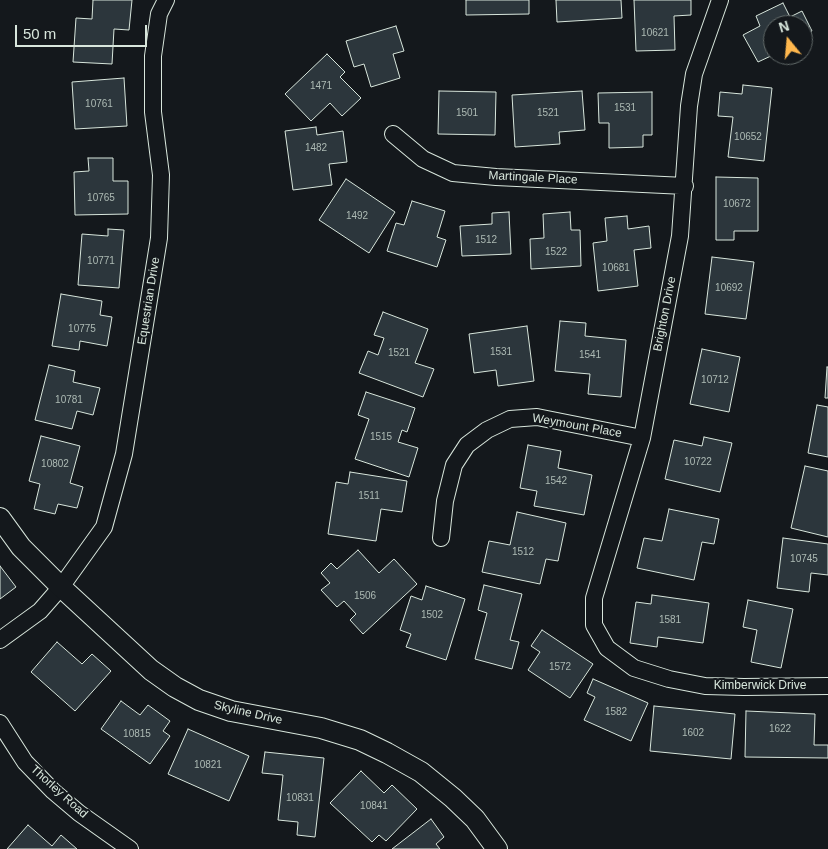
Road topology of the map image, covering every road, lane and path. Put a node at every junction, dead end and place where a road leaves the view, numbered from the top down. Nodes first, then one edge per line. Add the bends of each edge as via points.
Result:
1 (166, 0) edge
2 (720, 0) edge
3 (393, 134) dead end
4 (685, 186) junction
5 (642, 438) junction
6 (0, 518) edge
7 (441, 538) dead end
8 (61, 587) junction
9 (594, 625) joint
10 (0, 640) edge
11 (828, 686) edge
12 (0, 723) edge
13 (130, 849) edge
14 (497, 849) edge

1 - 8 street, Equestrian Drive via 159,14 153,56 153,112 161,175 159,238 124,454 104,527
2 - 4 street, Brighton Drive via 694,74
3 - 4 street, Martingale Place via 424,159 453,173
4 - 5 street, Brighton Drive via 680,236
5 - 7 street, Weymount Place via 537,417 510,419 487,430 467,445 454,465 445,501
5 - 9 street, Brighton Drive via 594,598
6 - 8 street, Skyline Drive via 20,547
8 - 10 street, Equestrian Drive via 40,612
8 - 14 street, Skyline Drive via 151,670 175,687 231,711 321,728 360,740 387,753 421,772 453,798 475,819
9 - 11 street, Kimberwick Drive via 607,648 634,668 669,679 705,686
12 - 13 street, Thorley Road via 25,762 53,791

